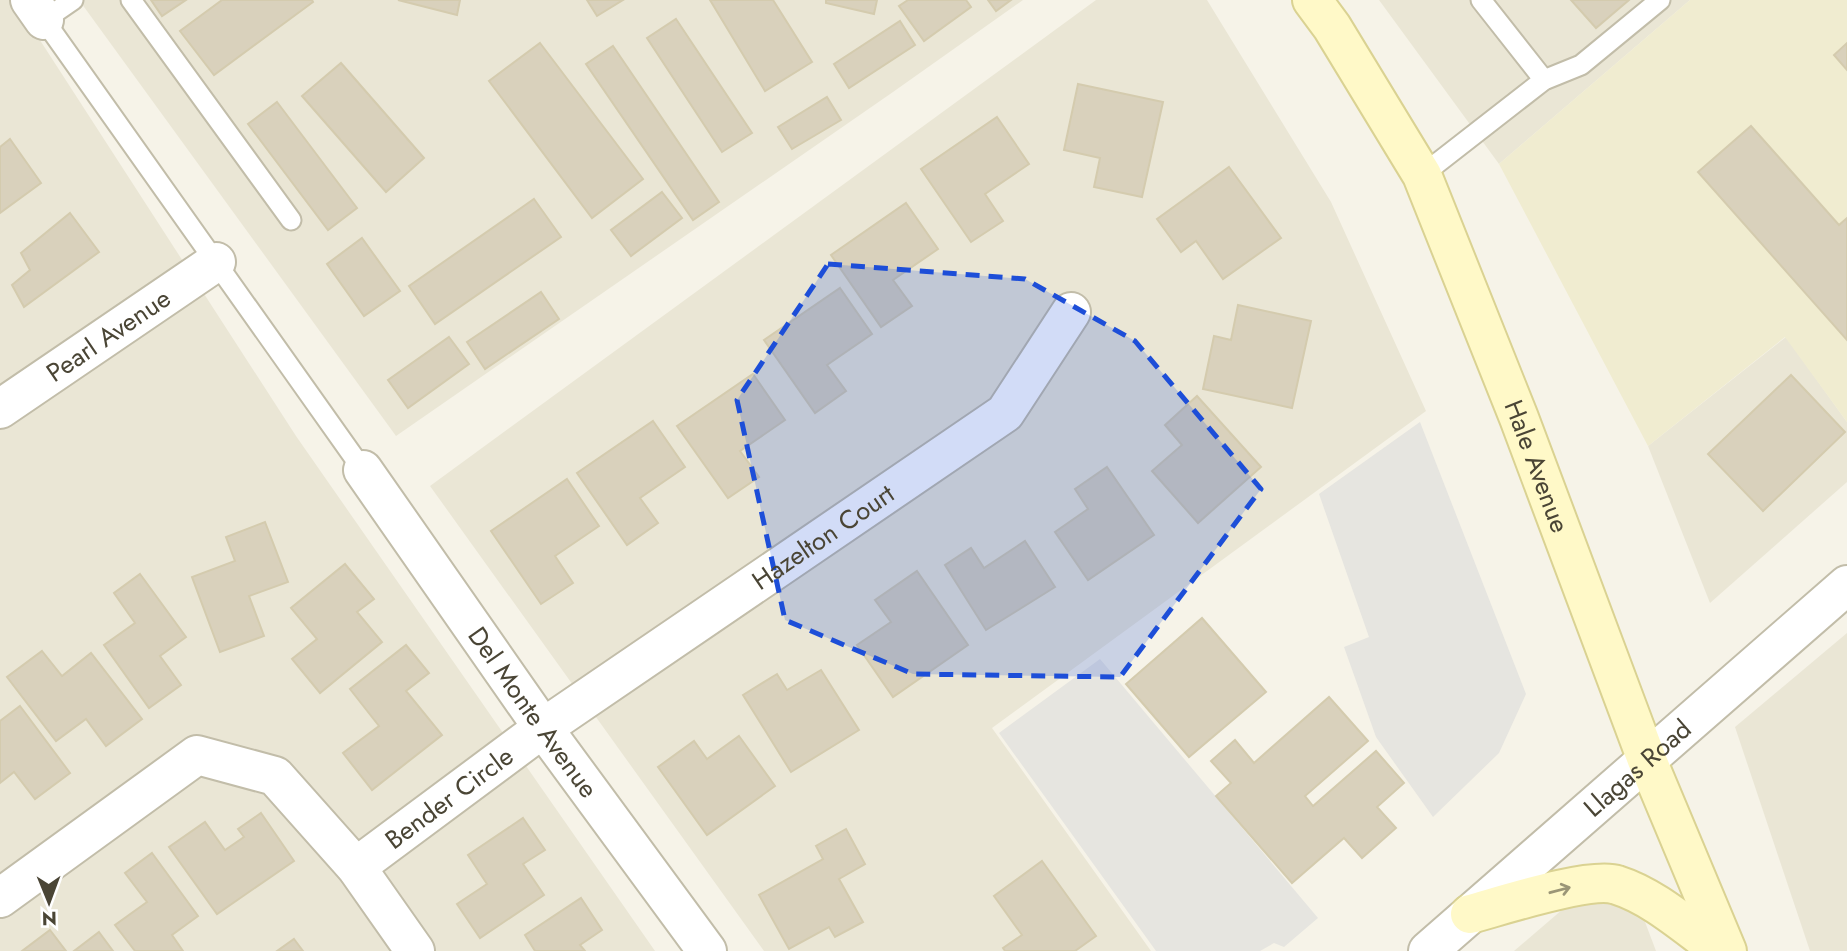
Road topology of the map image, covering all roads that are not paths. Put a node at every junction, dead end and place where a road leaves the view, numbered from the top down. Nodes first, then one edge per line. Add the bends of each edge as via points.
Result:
1 (131, 0) edge
2 (1312, 0) edge
3 (1482, 0) edge
4 (1660, 0) edge
5 (49, 7) edge
6 (1544, 80) junction
7 (1422, 175) junction
8 (291, 220) dead end
9 (216, 262) junction
10 (1071, 312) dead end
11 (0, 409) edge
12 (363, 470) joint
13 (1847, 585) edge
14 (543, 729) junction
15 (1647, 760) junction
16 (356, 867) junction
17 (0, 898) edge
18 (1470, 914) junction
19 (415, 951) edge
20 (707, 951) edge
21 (1428, 951) edge
22 (1721, 951) edge
23 (1727, 951) edge

1 - 8 lane
2 - 7 main road, Hale Avenue
3 - 6 lane
4 - 6 lane via 1581,65
5 - 9 lane
6 - 7 lane
7 - 15 main road, Hale Avenue
9 - 11 street, Pearl Avenue
9 - 12 lane
10 - 14 street, Hazelton Court via 1005,413
12 - 14 street, Del Monte Avenue
13 - 15 street, Llagas Road
14 - 16 street, Bender Circle
14 - 20 street, Del Monte Avenue
15 - 18 street, Llagas Road
15 - 23 main road, Hale Avenue
16 - 17 street via 275,776 197,755
16 - 19 street
18 - 21 street, Llagas Road
18 -> 22 main road via 1573,887 1614,884 1648,899

